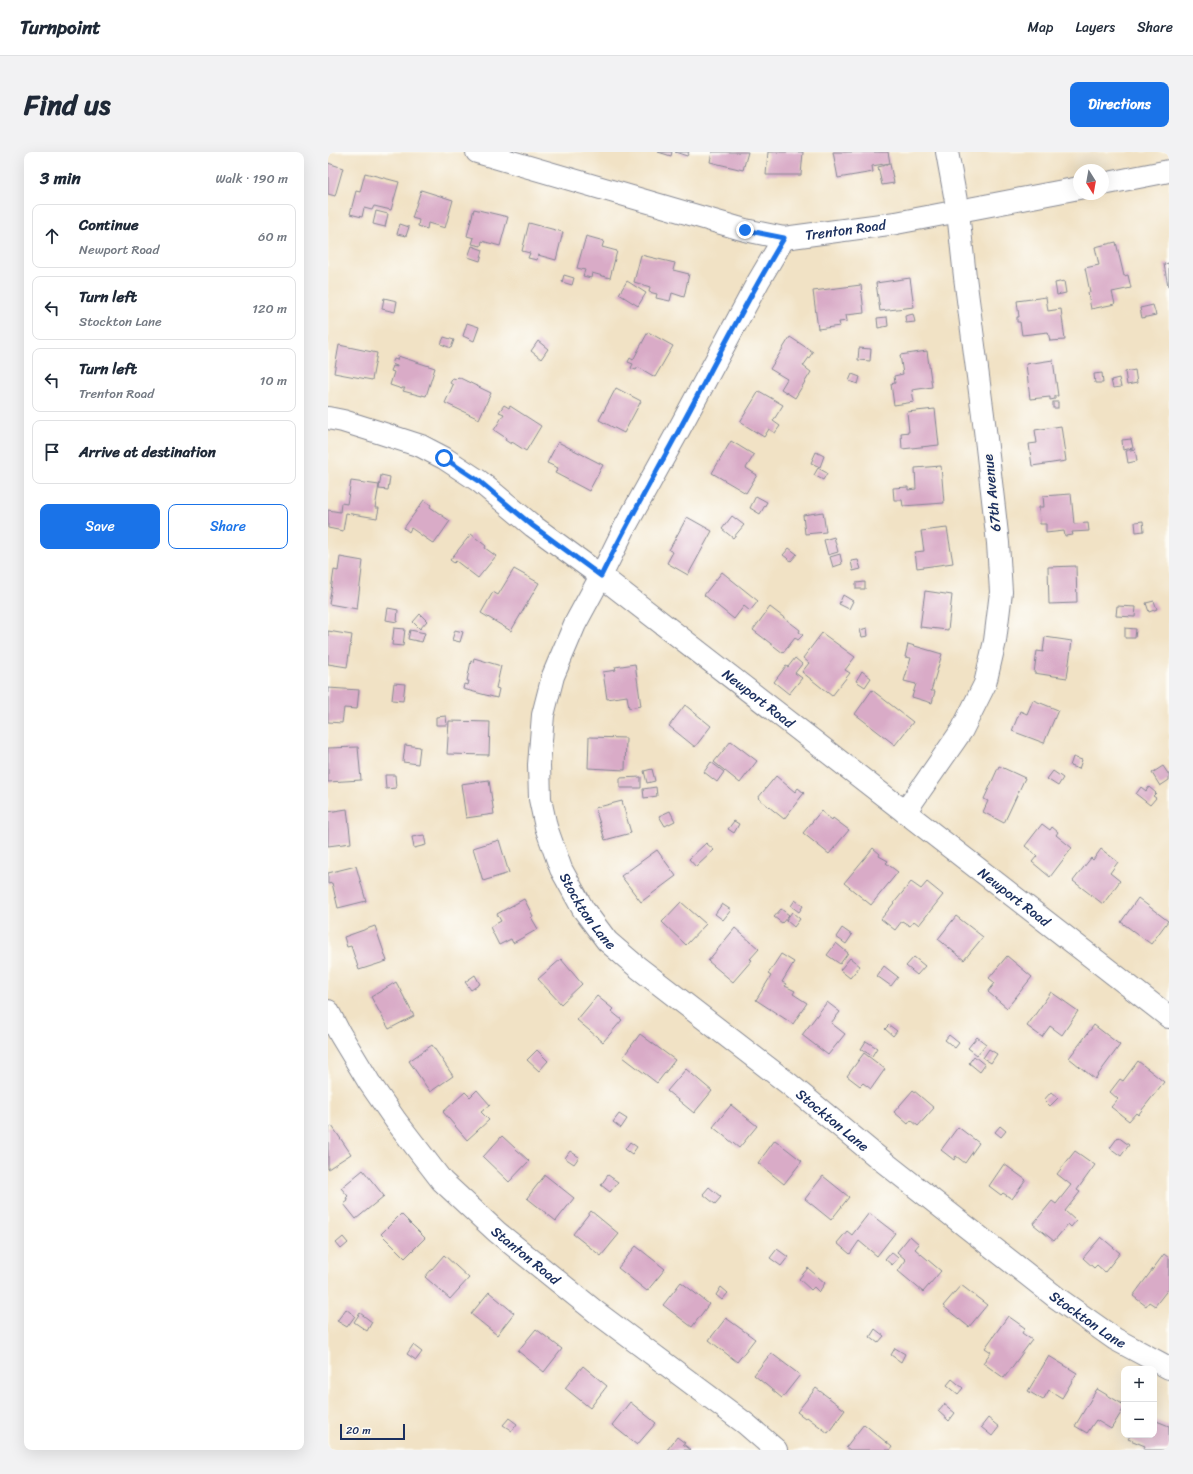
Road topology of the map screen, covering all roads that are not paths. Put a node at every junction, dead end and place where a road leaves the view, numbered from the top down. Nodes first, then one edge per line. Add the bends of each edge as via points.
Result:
1 (477, 152) edge
2 (947, 152) edge
3 (1169, 171) edge
4 (1109, 183) edge
5 (1073, 189) edge
6 (958, 212) junction
7 (784, 238) junction
8 (328, 418) edge
9 (601, 576) junction
10 (905, 812) junction
11 (328, 1011) edge
12 (1169, 1017) edge
13 (1169, 1368) edge
14 (776, 1450) edge

1 - 7 street, Trenton Road via 745,230
2 - 6 street, 67th Avenue
3 - 4 street
5 - 6 street, Trenton Road
6 - 7 street, Trenton Road
6 - 10 street, 67th Avenue via 998,543 1000,592 995,641 985,684 962,730
7 - 9 street, Stockton Lane via 625,527
8 - 9 street, Newport Road via 421,446 444,458 479,481 533,526
9 - 10 street, Newport Road
9 - 13 street, Stockton Lane via 575,624 553,676 543,715 539,765 540,799 546,827 561,869 583,909 608,941 636,966 789,1084 1014,1265 1115,1339
10 - 12 street, Newport Road
11 - 14 street, Stanton Road via 369,1082 442,1180 497,1232 577,1297 746,1424

